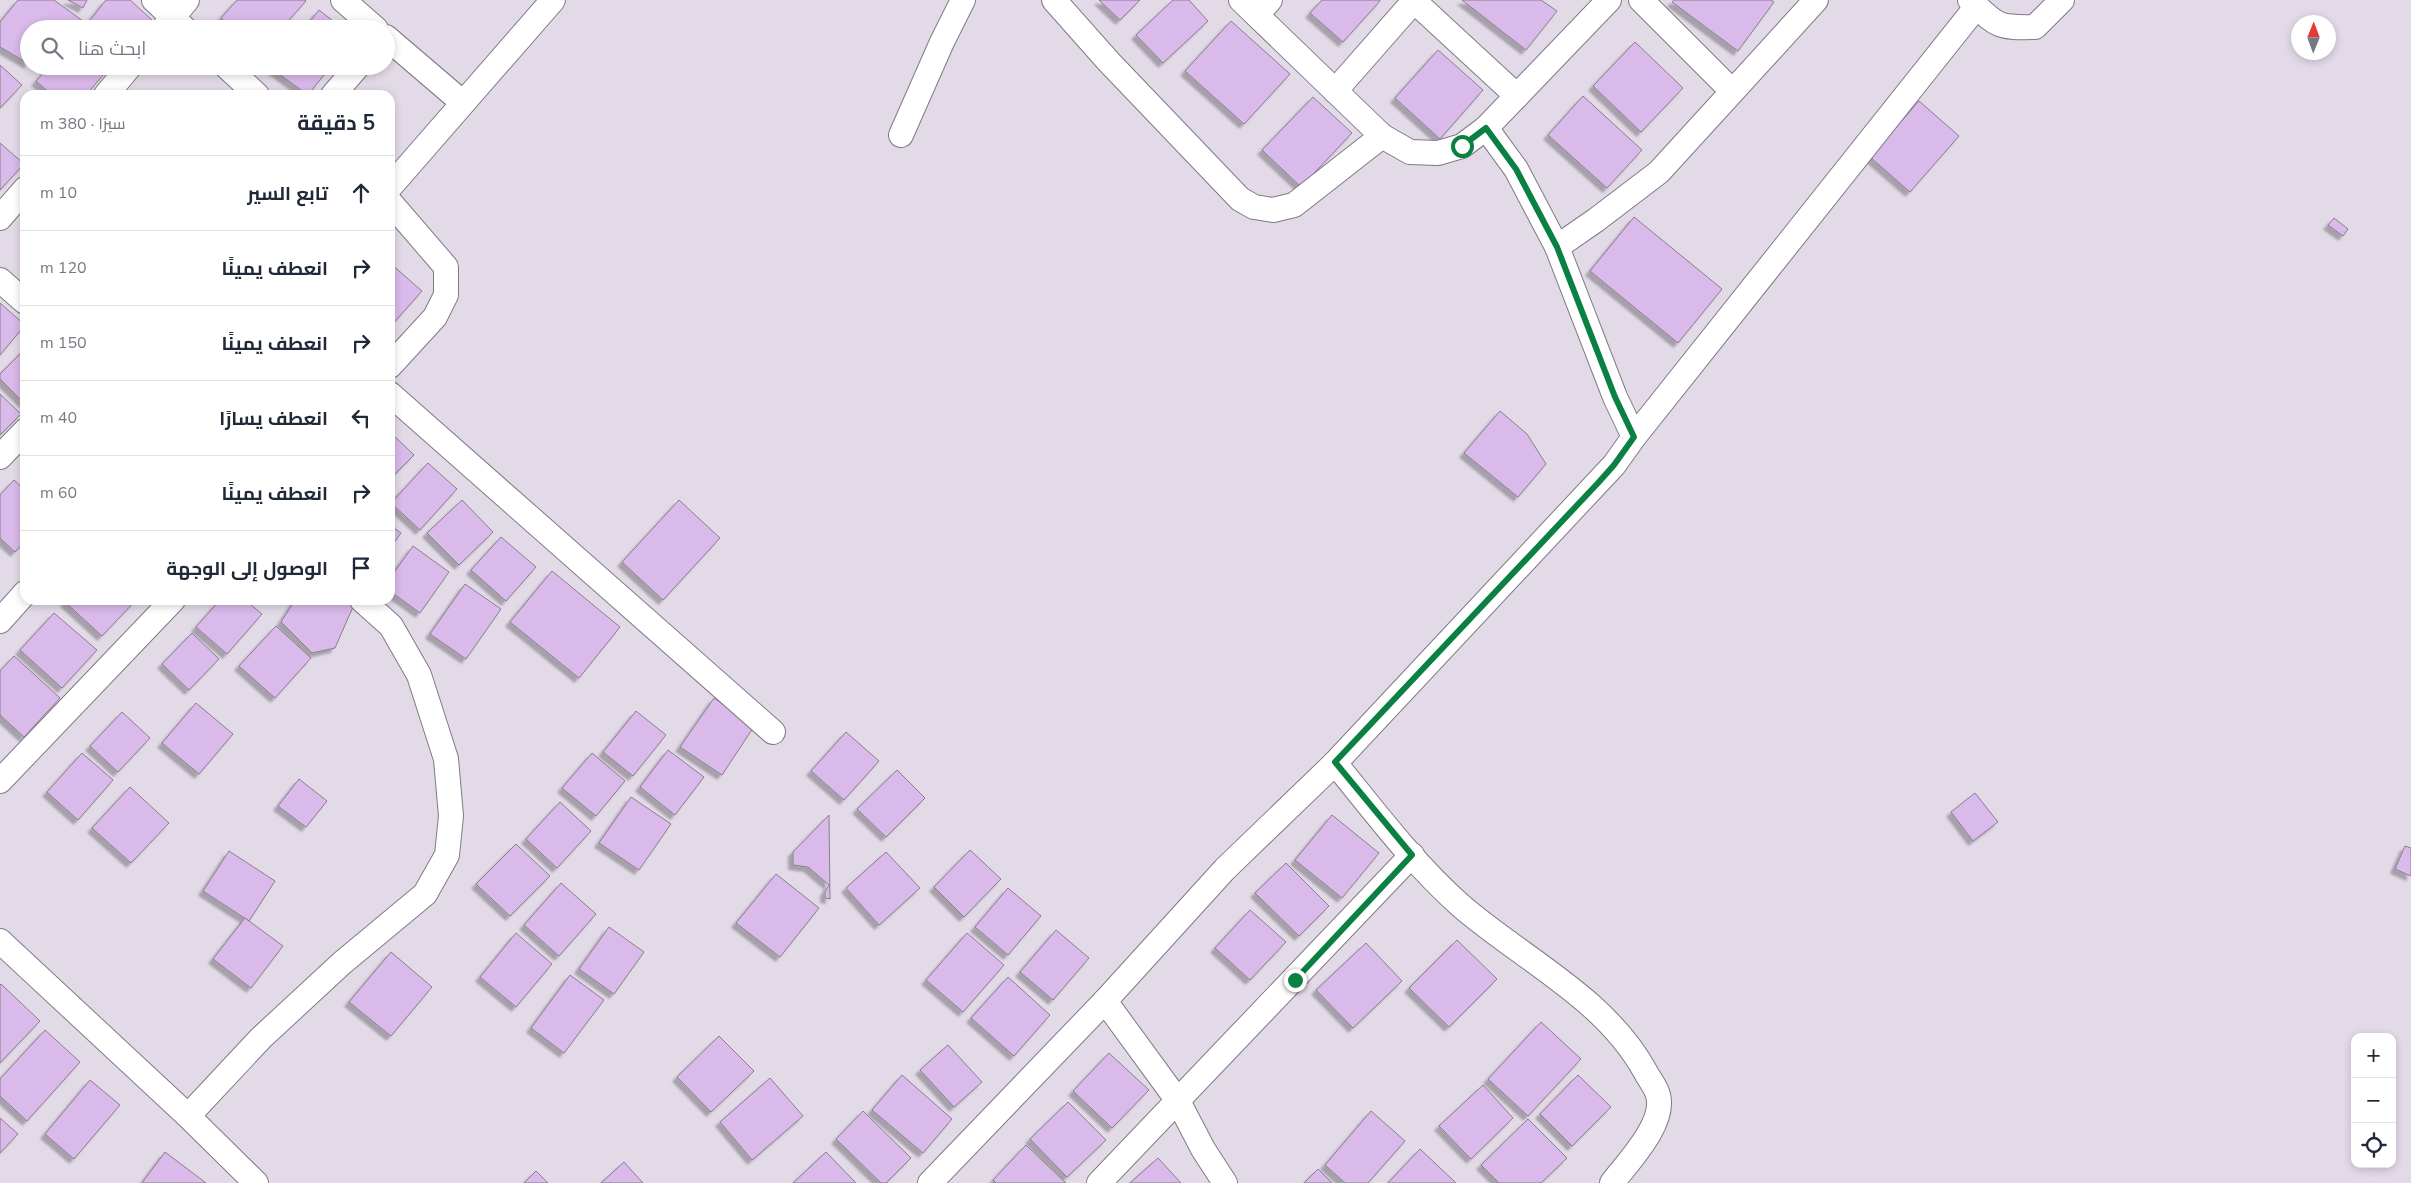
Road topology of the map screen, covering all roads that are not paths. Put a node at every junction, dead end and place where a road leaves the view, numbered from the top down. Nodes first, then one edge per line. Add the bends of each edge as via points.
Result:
1 (154, 0) edge
2 (343, 0) edge
3 (553, 0) edge
4 (964, 0) edge
5 (1054, 0) edge
6 (1609, 0) edge
7 (1641, 0) edge
8 (1816, 0) edge
9 (2062, 0) edge
10 (1414, 1) edge
11 (1973, 3) edge
12 (1256, 5) edge
13 (177, 19) edge
14 (366, 20) edge
15 (395, 45) edge
16 (123, 75) edge
17 (236, 75) edge
18 (350, 75) edge
19 (110, 90) edge
20 (252, 90) edge
21 (336, 90) edge
22 (1335, 91) junction
23 (1732, 91) junction
24 (1517, 96) junction
25 (462, 102) junction
26 (1486, 128) junction
27 (901, 136) dead end
28 (1382, 136) junction
29 (395, 181) edge
30 (20, 195) edge
31 (395, 208) edge
32 (0, 218) edge
33 (1557, 247) junction
34 (0, 280) edge
35 (20, 298) edge
36 (395, 361) edge
37 (395, 398) edge
38 (20, 436) edge
39 (1634, 437) junction
40 (0, 457) edge
41 (20, 598) edge
42 (168, 605) edge
43 (368, 605) edge
44 (0, 620) edge
45 (773, 732) dead end
46 (1335, 762) junction
47 (0, 781) edge
48 (1412, 855) junction
49 (0, 941) edge
50 (1104, 1001) junction
51 (1178, 1101) junction
52 (188, 1116) junction
53 (256, 1183) edge
54 (930, 1183) edge
55 (1099, 1183) edge
56 (1225, 1183) edge
57 (1612, 1183) edge

1 - 13 street
2 - 14 street
3 - 25 street
4 - 27 street
5 - 28 street via 1240,199 1254,207 1273,210 1294,206
6 - 24 street
7 - 23 street
8 - 23 street
9 - 11 street via 2035,27 2012,28 1995,24
10 - 22 street
10 - 24 street
11 - 39 street
12 - 22 street
15 - 25 street
16 - 19 street
17 - 20 street
18 - 21 street
22 - 28 street
23 - 33 street via 1659,172
24 - 26 street
25 - 29 street
26 - 28 street via 1462,146 1438,153 1410,152
26 - 33 street via 1516,169
30 - 32 street
31 - 36 street via 446,267 446,295 436,317
33 - 39 street via 1615,397
34 - 35 street
37 - 45 street
38 - 40 street
39 - 46 street via 1598,483
41 - 44 street
42 - 47 street
43 - 52 street via 391,626 419,675 446,759 451,816 447,854 425,894 342,963 261,1038
46 - 48 street
46 - 50 street via 1225,870
48 - 51 street
48 - 57 street via 1460,904 1589,1002 1636,1056 1658,1095 1657,1117 1644,1143
49 - 52 street
50 - 51 street
50 - 54 street
51 - 55 street
51 - 56 street
52 - 53 street

